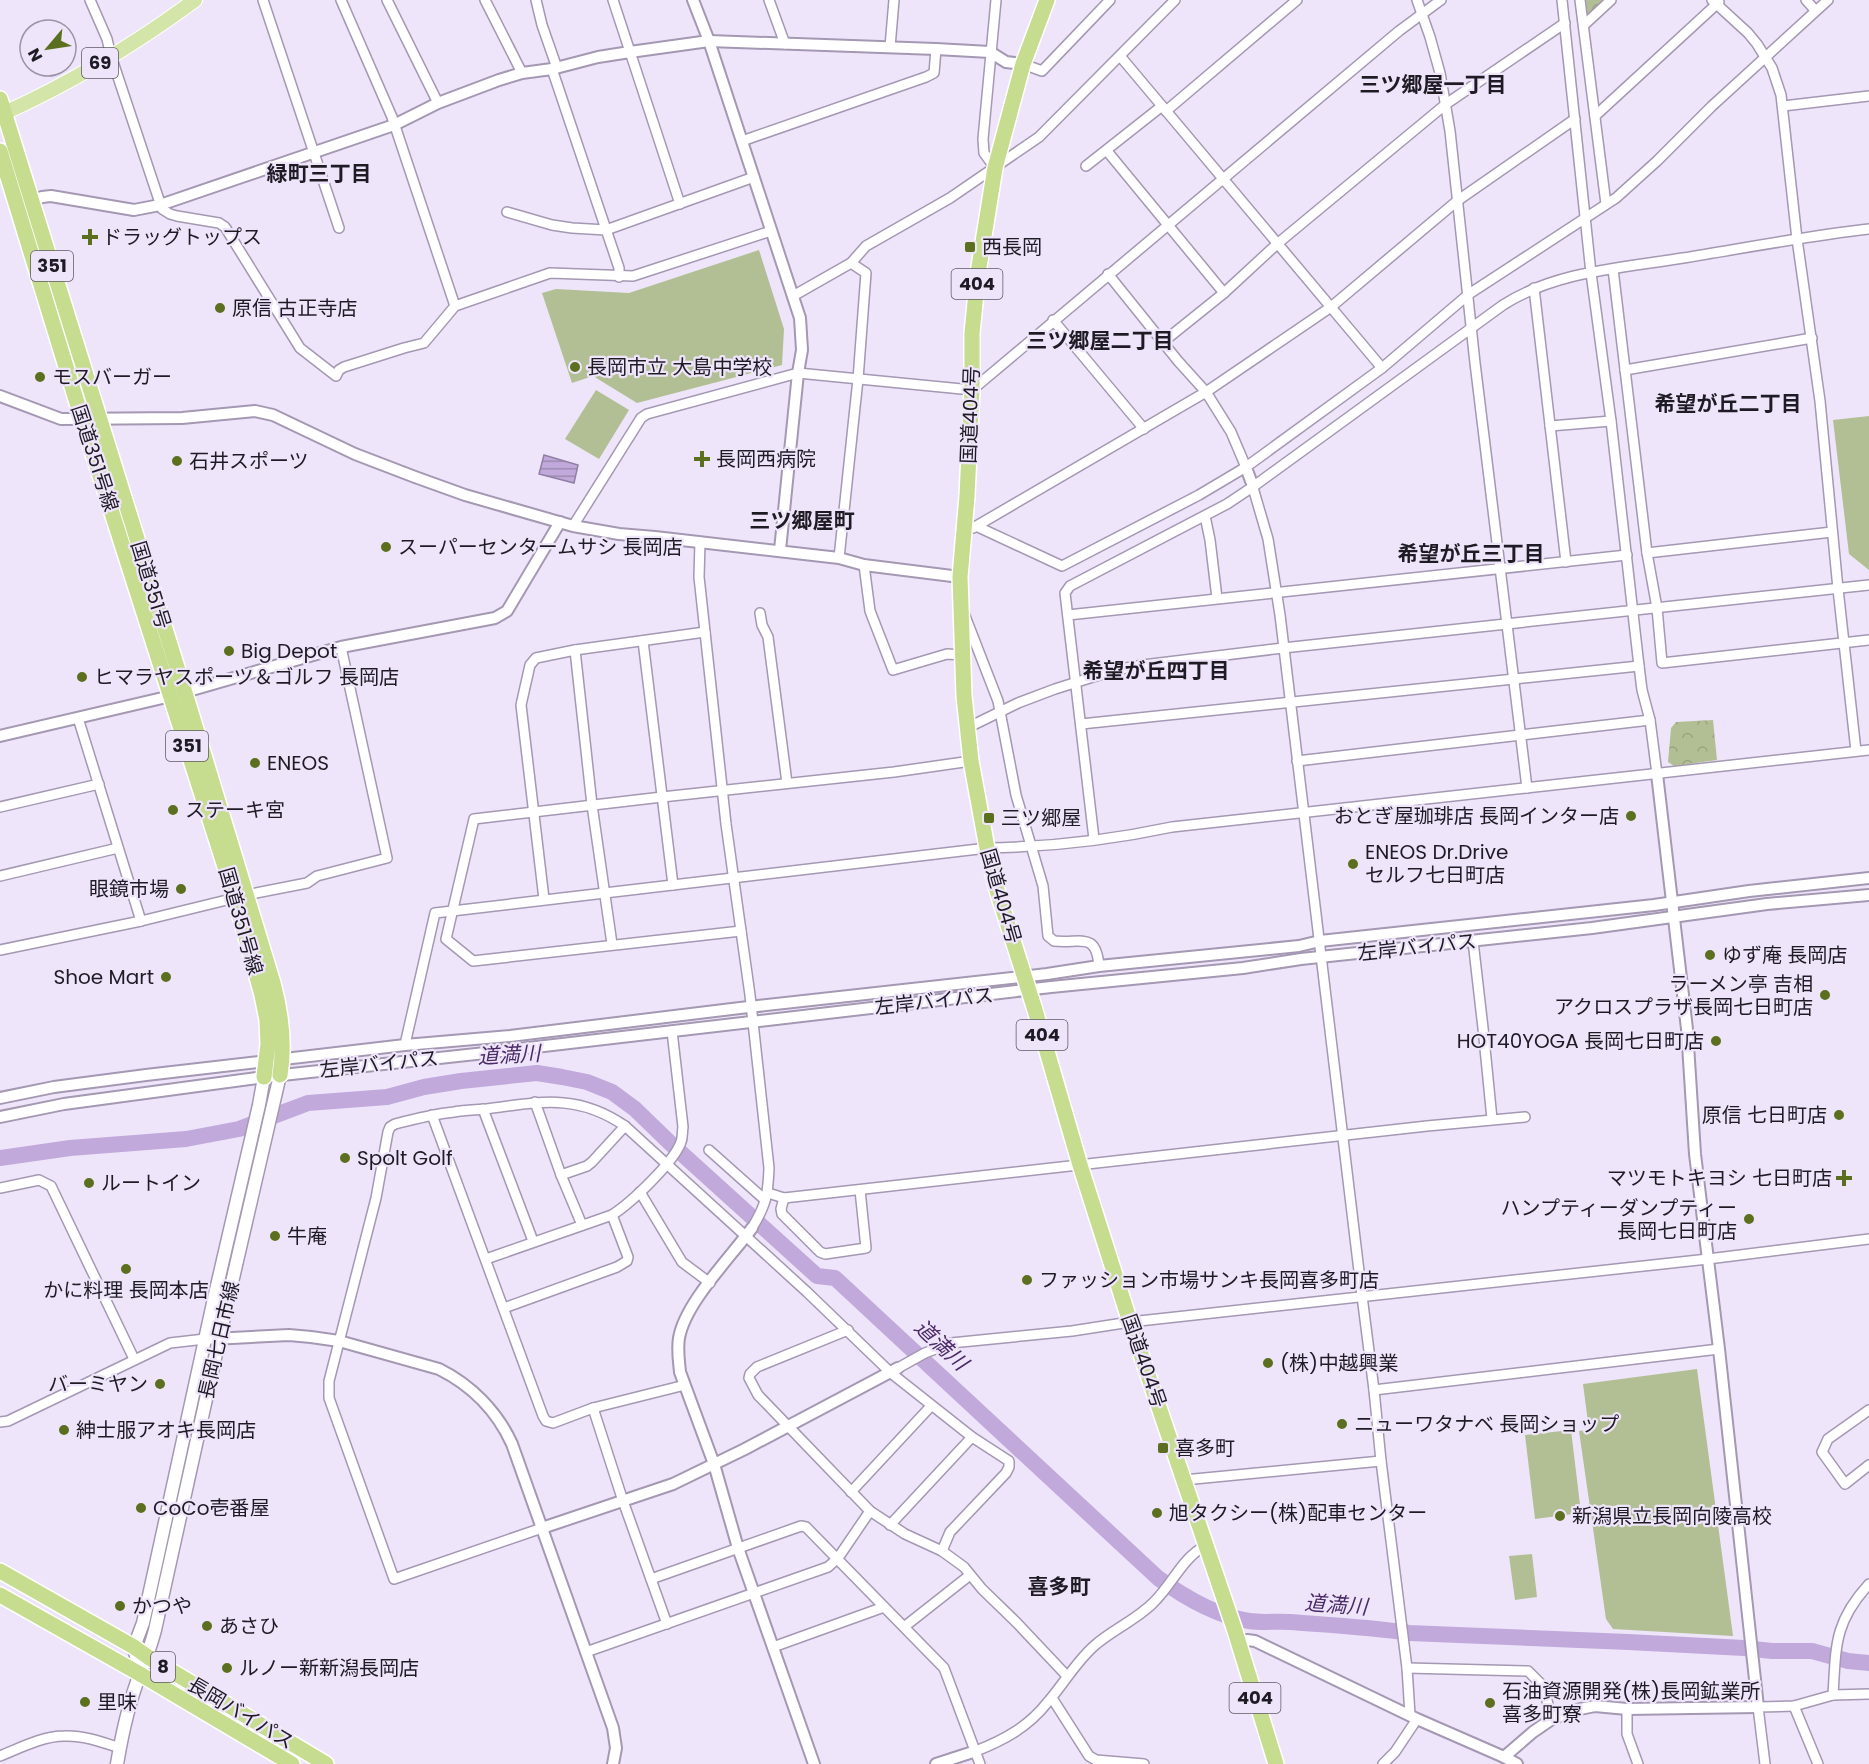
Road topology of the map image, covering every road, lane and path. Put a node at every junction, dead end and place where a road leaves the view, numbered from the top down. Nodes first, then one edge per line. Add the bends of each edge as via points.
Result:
1 (90, 0) edge
2 (195, 0) edge
3 (263, 0) edge
4 (341, 0) edge
5 (387, 0) edge
6 (484, 0) edge
7 (536, 0) edge
8 (613, 0) edge
9 (693, 0) edge
10 (769, 0) edge
11 (894, 0) edge
12 (996, 0) edge
13 (1047, 0) edge
14 (1110, 0) edge
15 (1175, 0) edge
16 (1297, 0) edge
17 (1417, 0) edge
18 (1441, 0) edge
19 (1562, 0) edge
20 (1580, 0) edge
21 (1611, 0) edge
22 (1806, 0) edge
23 (1828, 0) edge
24 (1716, 1) edge
25 (1815, 10) junction
26 (1422, 13) junction
27 (1565, 23) junction
28 (1584, 25) junction
29 (709, 41) junction
30 (785, 44) junction
31 (890, 47) junction
32 (936, 49) junction
33 (630, 52) junction
34 (990, 52) junction
35 (111, 56) junction
36 (1120, 56) junction
37 (1766, 56) junction
38 (1023, 64) junction
39 (555, 69) junction
40 (522, 73) junction
41 (1869, 96) edge
42 (438, 103) junction
43 (1446, 104) junction
44 (1783, 106) junction
45 (1, 109) edge
46 (1164, 109) junction
47 (1595, 116) junction
48 (1575, 119) junction
49 (394, 125) junction
50 (742, 141) junction
51 (0, 151) edge
52 (1107, 151) junction
53 (313, 152) junction
54 (1086, 166) dead end
55 (995, 168) junction
56 (754, 177) junction
57 (1223, 178) junction
58 (32, 201) junction
59 (1457, 201) junction
60 (680, 204) junction
61 (1606, 204) junction
62 (160, 205) junction
63 (507, 212) dead end
64 (1586, 217) junction
65 (1168, 224) junction
66 (339, 228) dead end
67 (1869, 229) edge
68 (606, 230) junction
69 (771, 231) junction
70 (1797, 239) junction
71 (1277, 244) junction
72 (851, 263) junction
73 (1613, 269) junction
74 (1591, 273) junction
75 (1108, 274) junction
76 (619, 277) junction
77 (1534, 288) junction
78 (1224, 293) junction
79 (1469, 294) junction
80 (793, 296) junction
81 (455, 306) junction
82 (1331, 307) junction
83 (1053, 320) junction
84 (1473, 327) junction
85 (1812, 338) junction
86 (1163, 342) junction
87 (1382, 368) junction
88 (1625, 370) junction
89 (798, 373) junction
90 (858, 379) junction
91 (972, 390) junction
92 (1206, 392) junction
93 (0, 396) edge
94 (82, 419) junction
95 (100, 420) junction
96 (1611, 421) junction
97 (1550, 426) junction
98 (1144, 429) junction
99 (1250, 477) junction
100 (1205, 516) junction
101 (560, 522) junction
102 (573, 526) junction
103 (971, 529) junction
104 (1832, 532) junction
105 (700, 542) junction
106 (780, 550) junction
107 (1647, 553) junction
108 (1627, 555) junction
109 (839, 558) junction
110 (1566, 562) junction
111 (864, 565) junction
112 (1500, 568) junction
113 (960, 577) junction
114 (1869, 585) edge
115 (1838, 589) junction
116 (1276, 592) junction
117 (1217, 598) junction
118 (962, 608) junction
119 (1657, 608) junction
120 (1633, 611) junction
121 (760, 613) dead end
122 (1068, 615) junction
123 (1508, 624) junction
124 (705, 632) junction
125 (1869, 640) edge
126 (644, 641) junction
127 (1844, 643) junction
128 (340, 647) junction
129 (1283, 648) junction
130 (575, 650) junction
131 (962, 655) junction
132 (1639, 666) junction
133 (1514, 679) junction
134 (1075, 682) junction
135 (178, 695) junction
136 (1290, 702) junction
137 (1000, 711) junction
138 (78, 718) junction
139 (1650, 720) junction
140 (1081, 724) junction
141 (967, 728) junction
142 (1521, 735) junction
143 (0, 736) edge
144 (1869, 750) edge
145 (1856, 751) junction
146 (971, 761) junction
147 (1297, 761) junction
148 (1657, 774) junction
149 (787, 783) junction
150 (99, 784) junction
151 (1527, 788) junction
152 (723, 791) junction
153 (662, 797) junction
154 (592, 805) junction
155 (0, 807) edge
156 (534, 812) junction
157 (1303, 813) junction
158 (1094, 840) junction
159 (1032, 847) junction
160 (118, 848) junction
161 (987, 848) junction
162 (0, 876) edge
163 (734, 878) junction
164 (1869, 878) edge
165 (673, 885) junction
166 (604, 893) junction
167 (1869, 895) edge
168 (240, 896) junction
169 (544, 900) junction
170 (1672, 901) junction
171 (453, 910) junction
172 (1674, 916) junction
173 (141, 921) junction
174 (741, 932) junction
175 (1320, 941) junction
176 (1473, 941) junction
177 (612, 944) junction
178 (0, 950) edge
179 (1321, 957) junction
180 (1099, 966) junction
181 (1024, 975) junction
182 (1028, 991) junction
183 (751, 1007) junction
184 (752, 1022) junction
185 (672, 1031) junction
186 (406, 1040) dead end
187 (283, 1059) junction
188 (265, 1069) junction
189 (280, 1075) junction
190 (0, 1098) edge
191 (535, 1102) junction
192 (483, 1109) junction
193 (432, 1115) junction
194 (0, 1117) edge
195 (1525, 1117) dead end
196 (1492, 1119) junction
197 (625, 1126) junction
198 (1343, 1135) junction
199 (709, 1150) dead end
200 (667, 1162) junction
201 (1080, 1165) junction
202 (561, 1175) junction
203 (0, 1188) edge
204 (860, 1190) junction
205 (640, 1192) junction
206 (784, 1198) junction
207 (766, 1199) junction
208 (612, 1215) junction
209 (582, 1225) junction
210 (748, 1233) junction
211 (1869, 1239) edge
212 (533, 1241) junction
213 (486, 1259) junction
214 (1708, 1259) junction
215 (710, 1283) junction
216 (1362, 1296) junction
217 (504, 1308) junction
218 (1130, 1322) junction
219 (848, 1330) junction
220 (205, 1339) junction
221 (220, 1339) junction
222 (339, 1341) junction
223 (1719, 1348) junction
224 (135, 1359) junction
225 (895, 1370) junction
226 (685, 1385) junction
227 (1374, 1390) junction
228 (931, 1406) junction
229 (593, 1408) junction
230 (1869, 1410) edge
231 (0, 1422) edge
232 (788, 1426) junction
233 (972, 1437) junction
234 (1381, 1461) junction
235 (714, 1464) junction
236 (1869, 1465) edge
237 (1184, 1480) junction
238 (851, 1492) junction
239 (623, 1501) junction
240 (870, 1511) junction
241 (890, 1525) junction
242 (542, 1528) junction
243 (1205, 1546) junction
244 (738, 1548) junction
245 (942, 1551) junction
246 (838, 1558) junction
247 (0, 1571) edge
248 (970, 1575) junction
249 (651, 1579) junction
250 (1869, 1584) edge
251 (755, 1593) junction
252 (0, 1595) edge
253 (884, 1607) junction
254 (667, 1624) junction
255 (904, 1627) junction
256 (1236, 1637) junction
257 (134, 1647) junction
258 (773, 1647) junction
259 (586, 1652) junction
260 (148, 1658) junction
261 (1407, 1668) junction
262 (140, 1674) junction
263 (1067, 1676) junction
264 (1869, 1694) edge
265 (1833, 1695) junction
266 (1052, 1698) junction
267 (1794, 1706) junction
268 (1758, 1707) junction
269 (1627, 1709) junction
270 (1413, 1717) junction
271 (1552, 1719) junction
272 (120, 1748) junction
273 (976, 1751) junction
274 (0, 1756) edge
275 (1504, 1757) junction
276 (117, 1764) edge
277 (292, 1764) edge
278 (327, 1764) edge
279 (613, 1764) edge
280 (814, 1764) edge
281 (936, 1764) edge
282 (980, 1764) edge
283 (1144, 1764) edge
284 (1276, 1764) edge
285 (1383, 1764) edge
286 (1517, 1764) edge
287 (1638, 1764) edge
288 (1765, 1764) edge
289 (1818, 1764) edge

1 - 35 street
2 - 35 main road, 69
3 - 53 street
4 - 49 street
5 - 42 street
6 - 40 street
7 - 39 street
8 - 33 street
9 - 29 street
10 - 30 street
11 - 31 street
12 - 34 street
13 - 38 highway, 国道404号 / 404
14 - 38 street via 1042,71
15 - 36 street
16 - 46 street
17 - 26 street
18 - 26 street
19 - 27 street
20 - 28 street
21 - 28 street
22 - 25 street
23 - 25 street
24 - 37 street
24 - 47 street
25 - 37 street
26 - 43 street
26 - 57 street
27 - 43 street
27 - 48 street
28 - 47 street
29 - 30 street
29 - 33 street
29 - 50 street
30 - 31 street
31 - 32 street
32 - 34 street
32 - 50 street via 934,73 926,77
33 - 39 street
33 - 60 street
34 - 38 street via 1006,62
34 - 55 street via 983,139 984,153
35 - 45 main road, 69 via 66,83
35 - 62 street
36 - 46 street
36 - 55 street via 1039,137
37 - 44 street
37 - 61 street via 1628,188
38 - 55 highway, 国道404号 / 404
39 - 40 street
39 - 68 street
40 - 42 street
41 - 44 street
42 - 49 street
43 - 59 street
43 - 71 street
44 - 70 street
45 - 58 highway, 国道351号 / 351
46 - 52 street
46 - 57 street
47 - 61 street
48 - 59 street
48 - 64 street
49 - 53 street
49 - 81 street
50 - 56 street
51 - 94 highway, 国道351号線 / 351
52 - 54 street
52 - 65 street
53 - 62 street
53 - 66 street
55 - 72 street via 866,246
55 - 91 highway, 国道404号 / 404 via 978,273
56 - 60 street
56 - 69 street
57 - 65 street
57 - 71 street
58 - 62 street via 51,196 134,210
58 - 95 highway, 国道351号 / 351
59 - 79 street
59 - 82 street
60 - 68 street
61 - 64 street
62 - 81 street via 170,214 225,227 300,348 336,376 344,367 424,343
63 - 68 street via 552,225
64 - 74 street
64 - 79 street
65 - 75 street
65 - 78 street
67 - 70 street
68 - 76 street
69 - 76 street via 633,276
69 - 80 street
70 - 73 street
70 - 85 street
71 - 78 street
71 - 82 street
72 - 80 street
72 - 90 street via 866,273
73 - 74 street
73 - 88 street
74 - 77 street
74 - 96 street
75 - 83 street
75 - 86 street
76 - 81 street via 550,273
77 - 84 street
77 - 97 street
78 - 86 street
79 - 84 street
79 - 87 street
80 - 89 street via 802,327
82 - 87 street
82 - 92 street
83 - 91 street
83 - 98 street
84 - 99 street
84 - 112 street
85 - 88 street
85 - 104 street
86 - 92 street
87 - 99 street
88 - 107 street
89 - 90 street
89 - 102 street via 641,418
89 - 106 street
90 - 91 street
90 - 109 street
91 - 103 highway, 国道404号 / 404
92 - 98 street
92 - 99 street via 1231,432
93 - 94 street via 53,418
94 - 95 street
94 - 135 highway, 国道351号線 / 351
95 - 101 street via 255,411 273,415 407,474
95 - 135 highway, 国道351号 / 351
96 - 97 street
96 - 108 street
97 - 110 street
98 - 103 street
99 - 100 street via 1227,504
99 - 103 street via 1199,495 1062,566
99 - 116 street via 1268,539
100 - 117 street
100 - 122 street via 1070,586 1065,594
101 - 102 street
101 - 128 street via 507,611 495,618
102 - 105 street
103 - 113 highway, 国道404号 / 404
104 - 107 street
104 - 115 street
105 - 106 street
105 - 124 street
106 - 109 street
107 - 119 street
108 - 110 street
108 - 120 street
109 - 111 street
110 - 112 street
111 - 113 street
111 - 131 street via 870,611 892,670 947,654
112 - 116 street
112 - 123 street
113 - 118 highway, 国道404号 / 404
114 - 115 street
115 - 119 street
115 - 127 street
116 - 117 street
116 - 129 street
117 - 122 street
118 - 131 highway, 国道404号 / 404
118 - 137 street
119 - 120 street
119 - 127 street via 1662,663
120 - 123 street
120 - 132 street
121 - 149 street via 768,637
122 - 134 street
123 - 129 street
123 - 133 street
124 - 126 street
124 - 152 street
125 - 127 street
126 - 130 street
126 - 153 street
127 - 145 street
128 - 135 street
128 - 168 street via 387,858 317,876 307,883
129 - 134 street via 1143,665
129 - 136 street
130 - 154 street
130 - 156 street via 537,658 530,664 521,705
131 - 141 highway, 国道404号 / 404
132 - 133 street
132 - 139 street
133 - 136 street
133 - 142 street
134 - 137 street
134 - 140 street
135 - 138 street
135 - 168 highway, 国道351号 / 351
136 - 140 street
136 - 147 street
137 - 141 street
137 - 159 street via 1016,795
138 - 143 street
138 - 150 street
139 - 142 street
139 - 148 street
140 - 158 street
141 - 146 highway, 国道404号 / 404
142 - 147 street
142 - 151 street
144 - 145 street
145 - 148 street
146 - 149 street
146 - 161 highway, 国道404号 / 404
147 - 157 street
148 - 151 street
148 - 170 street
149 - 152 street
150 - 155 street
150 - 160 street
151 - 157 street
152 - 153 street
152 - 163 street
153 - 154 street
153 - 165 street
154 - 156 street
154 - 166 street
156 - 169 street
156 - 171 street via 474,819
157 - 158 street
157 - 175 street
158 - 159 street
159 - 161 street
159 - 180 street via 1043,886 1048,936 1054,941 1092,944
160 - 162 street
160 - 173 street
161 - 163 street
161 - 181 highway, 国道404号 / 404
163 - 165 street
163 - 174 street
164 - 170 street, 左岸バイパス
165 - 166 street
166 - 169 street
166 - 177 street
167 - 172 street, 左岸バイパス
168 - 173 street
168 - 187 highway, 国道351号 / 351 via 278,1001
168 - 188 highway, 国道351号線 / 351 via 264,1004 268,1044
169 - 171 street
170 - 172 street
170 - 175 street, 左岸バイパス
171 - 177 street via 446,939 473,961
171 - 186 street via 435,913
172 - 176 street, 左岸バイパス
172 - 214 street
173 - 178 street
174 - 177 street
174 - 183 street
175 - 179 street
175 - 180 street, 左岸バイパス
176 - 179 street, 左岸バイパス
176 - 196 street
179 - 182 street, 左岸バイパス
179 - 198 street
180 - 181 street, 左岸バイパス
181 - 182 highway, 国道404号 / 404
181 - 183 street, 左岸バイパス
182 - 184 street, 左岸バイパス
182 - 201 highway, 国道404号 / 404
183 - 184 street
183 - 187 street, 左岸バイパス
184 - 185 street, 左岸バイパス
184 - 207 street via 769,1168
185 - 189 street, 左岸バイパス
185 - 200 street via 683,1127 682,1140
187 - 188 street, 左岸バイパス
187 - 189 highway, 国道351号 / 351
188 - 189 street, 左岸バイパス
188 - 190 street, 左岸バイパス via 100,1080
188 - 194 street, 左岸バイパス
188 - 220 main road, 長岡七日市線
189 - 221 main road, 長岡七日市線
191 - 192 street
191 - 197 street via 559,1101 588,1107
191 - 202 street
192 - 193 street
192 - 212 street
193 - 213 street
193 - 222 street via 390,1127
195 - 196 street
196 - 198 street
197 - 200 street
197 - 202 street via 587,1166
198 - 201 street
198 - 216 street
199 - 207 street
200 - 205 street
200 - 210 street
201 - 204 street
201 - 218 highway, 国道404号 / 404
202 - 209 street
203 - 224 street via 39,1180 51,1186
204 - 206 street
204 - 206 street via 866,1248 825,1254 782,1214
205 - 208 street
205 - 215 street via 682,1262
206 - 207 street
207 - 210 street
208 - 209 street
208 - 217 street via 628,1257 624,1264
209 - 212 street
210 - 215 street
210 - 219 street
211 - 214 street
212 - 213 street
213 - 217 street
214 - 216 street
214 - 223 street
215 - 226 street via 688,1313 680,1336 680,1372
216 - 218 street
216 - 227 street
217 - 229 street via 546,1421 553,1423
218 - 225 street via 951,1343
218 - 237 highway, 国道404号 / 404
219 - 225 street
219 - 232 street via 758,1367 750,1374 750,1383 758,1395
220 - 221 street
220 - 224 street via 170,1343
220 - 257 main road, 長岡七日市線 via 143,1623
221 - 222 street via 289,1335
221 - 260 main road, 長岡七日市線
222 - 242 street via 439,1369 474,1393 505,1428
222 - 242 street via 329,1398 394,1579
223 - 227 street
223 - 268 street
224 - 231 street
225 - 228 street
225 - 232 street
226 - 229 street
226 - 235 street
227 - 234 street
228 - 233 street
228 - 238 street
229 - 239 street
230 - 236 street via 1828,1439 1822,1452 1845,1484
232 - 235 street
232 - 238 street
233 - 241 street
233 - 245 street via 1009,1461 1009,1467 950,1532
234 - 237 street
234 - 261 street
235 - 239 street via 673,1484
235 - 244 street
237 - 243 highway, 国道404号 / 404
238 - 240 street
239 - 242 street
239 - 249 street
240 - 241 street
240 - 246 street
241 - 245 street
242 - 259 street
243 - 256 highway, 国道404号 / 404
243 - 263 street via 1195,1551 1146,1609 1109,1634
244 - 246 street via 801,1526
244 - 249 street
244 - 251 street
245 - 248 street
246 - 251 street via 828,1567
246 - 253 street
247 - 257 highway, 長岡バイパス / 8
248 - 255 street
248 - 263 street
249 - 254 street
250 - 265 street via 1849,1609 1839,1632
251 - 254 street
251 - 258 street
252 - 262 highway, 長岡バイパス / 8
253 - 255 street
253 - 258 street
254 - 259 street
255 - 273 street via 944,1668
256 - 270 street via 1255,1641
256 - 284 highway, 国道404号 / 404
257 - 260 highway, 長岡バイパス / 8
257 - 262 main road, 長岡七日市線
258 - 280 street
259 - 279 street via 613,1728
260 - 262 main road, 長岡七日市線
260 - 278 highway, 長岡バイパス / 8
261 - 270 street
261 - 271 street via 1528,1671 1543,1686
262 - 272 main road, 長岡七日市線
262 - 277 highway, 長岡バイパス / 8
263 - 266 street
264 - 265 street
265 - 267 street
266 - 273 street via 1011,1736
266 - 283 street via 1089,1756
267 - 268 street
267 - 289 street
268 - 269 street
268 - 288 street
269 - 271 street via 1595,1706
269 - 287 street via 1627,1734
270 - 275 street
270 - 285 street via 1395,1752
271 - 275 street
272 - 274 street via 65,1736
272 - 276 main road, 長岡七日市線
273 - 281 street
273 - 282 street
275 - 286 street

